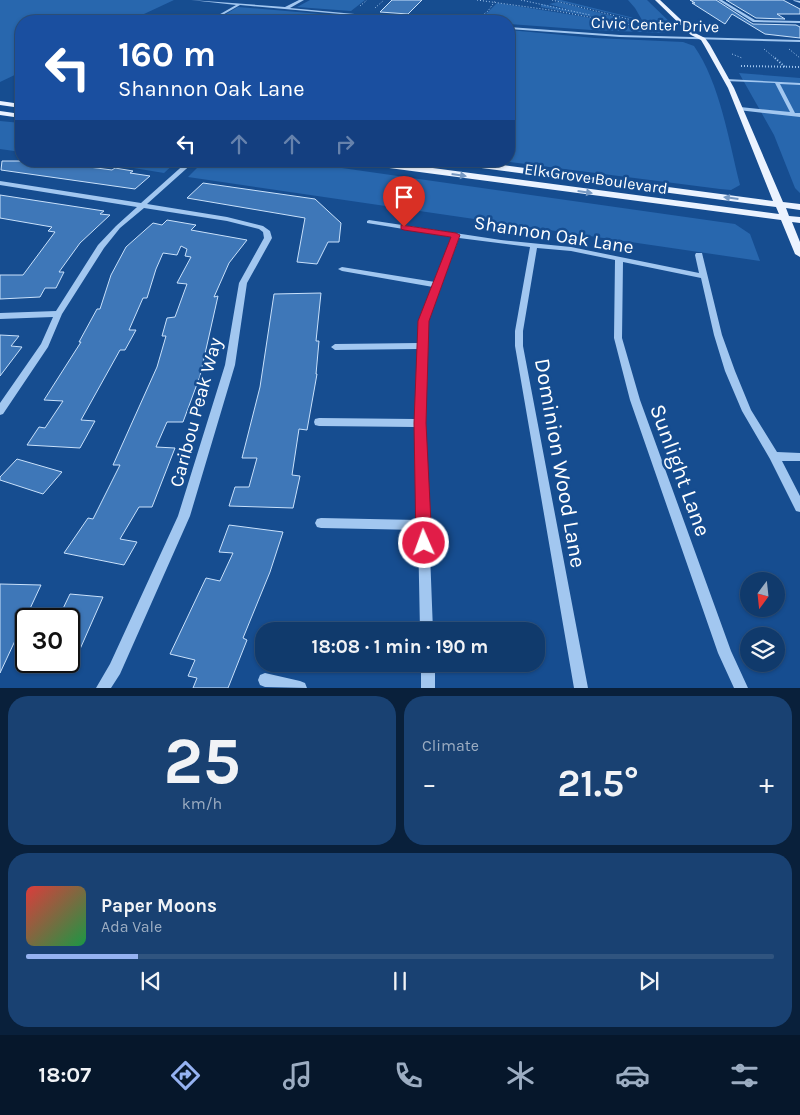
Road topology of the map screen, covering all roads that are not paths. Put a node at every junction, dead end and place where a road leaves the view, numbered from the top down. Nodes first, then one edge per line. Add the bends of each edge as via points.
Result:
1 (193, 0) edge
2 (253, 0) edge
3 (302, 0) edge
4 (657, 0) edge
5 (720, 0) edge
6 (795, 0) edge
7 (211, 1) edge
8 (800, 2) edge
9 (238, 5) junction
10 (243, 6) junction
11 (284, 9) junction
12 (220, 15) edge
13 (356, 15) edge
14 (800, 22) edge
15 (515, 28) edge
16 (700, 28) dead end
17 (703, 39) junction
18 (800, 41) edge
19 (726, 80) junction
20 (777, 82) junction
21 (800, 84) edge
22 (0, 103) edge
23 (15, 105) edge
24 (740, 109) junction
25 (0, 113) edge
26 (798, 114) edge
27 (15, 115) edge
28 (185, 167) edge
29 (403, 167) edge
30 (497, 167) edge
31 (0, 183) edge
32 (779, 204) junction
33 (142, 206) junction
34 (800, 207) edge
35 (785, 218) junction
36 (800, 220) edge
37 (369, 222) dead end
38 (456, 235) junction
39 (534, 246) junction
40 (800, 254) edge
41 (699, 255) dead end
42 (619, 260) junction
43 (342, 268) dead end
44 (704, 276) junction
45 (437, 285) junction
46 (58, 314) junction
47 (0, 316) edge
48 (422, 346) junction
49 (335, 347) dead end
50 (0, 412) edge
51 (319, 422) dead end
52 (420, 423) junction
53 (774, 456) junction
54 (800, 457) edge
55 (800, 507) edge
56 (320, 523) dead end
57 (424, 525) junction
58 (427, 622) edge
59 (428, 672) edge
60 (265, 680) dead end
61 (103, 688) edge
62 (300, 688) edge
63 (428, 688) edge
64 (581, 688) edge
65 (741, 688) edge

1 - 7 street
2 - 10 street
3 - 11 street
4 - 17 main road via 693,34
5 - 14 street via 754,21
6 - 8 street
7 - 9 street
9 - 10 street
9 - 12 street
10 - 11 street
11 - 13 street
15 - 17 street, Civic Center Drive
16 - 17 main road via 705,34
17 - 18 street, Civic Center Drive
17 - 19 main road
19 - 20 street
19 - 24 main road
20 - 21 street
20 - 26 street
22 - 23 main road
24 - 26 street
24 - 32 main road
25 - 27 main road
28 - 33 street
29 -> 35 main road, Elk Grove Boulevard
32 -> 30 main road, Elk Grove Boulevard
31 - 33 street
32 - 34 main road, Elk Grove Boulevard
32 - 35 main road
33 - 46 street via 101,247
33 - 61 street, Caribou Peak Way via 261,227 268,238 243,283 230,365 184,516 115,669
35 - 36 main road, Elk Grove Boulevard
35 - 40 main road
37 - 38 street, Shannon Oak Lane
38 - 39 street, Shannon Oak Lane
38 - 45 street
39 - 42 street, Shannon Oak Lane via 571,249
39 - 64 street, Dominion Wood Lane via 519,346
41 - 44 street
42 - 44 street, Shannon Oak Lane
42 - 65 street, Sunlight Lane via 618,338 624,364 725,653
43 - 45 street
44 - 53 street via 730,372 747,411
45 - 48 street via 424,321
46 - 47 street
46 - 50 street via 45,344
48 - 49 street
48 - 52 street
51 - 52 street
52 - 57 street
53 - 54 street
53 - 55 street
56 - 57 street
57 - 58 street
59 - 63 street
60 - 62 street

